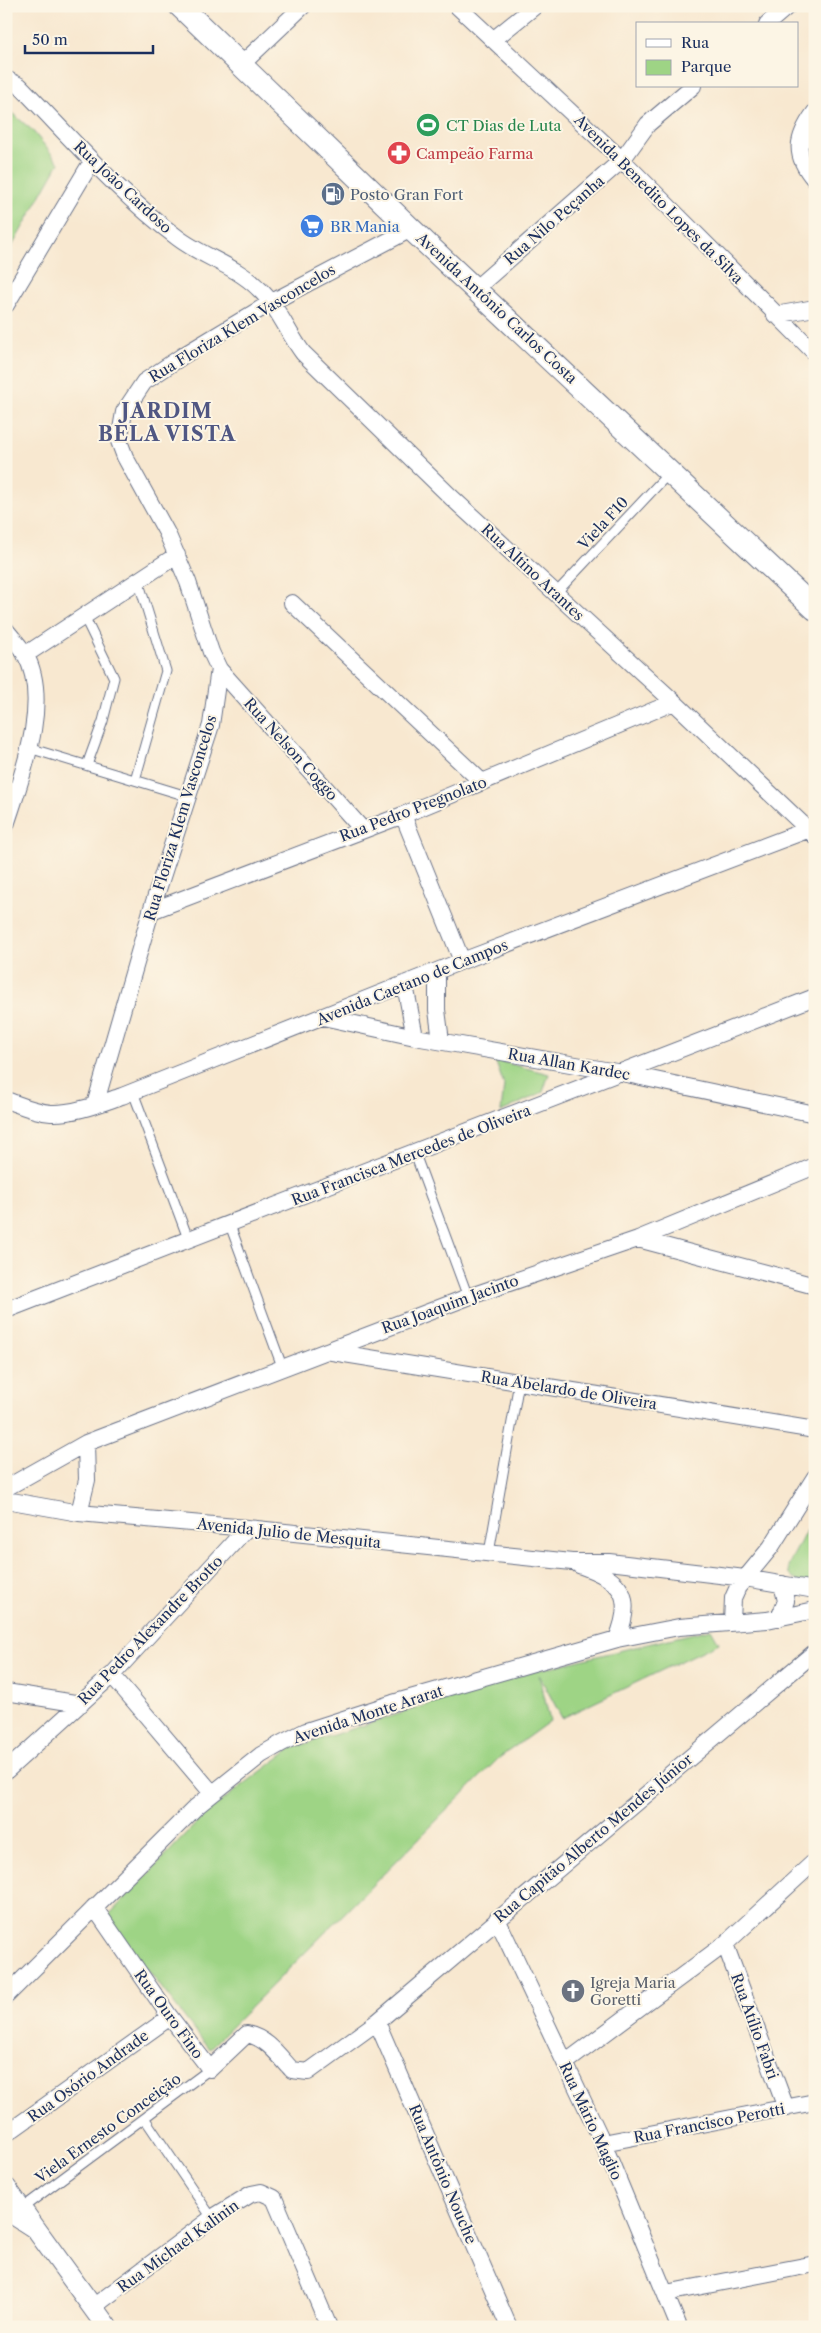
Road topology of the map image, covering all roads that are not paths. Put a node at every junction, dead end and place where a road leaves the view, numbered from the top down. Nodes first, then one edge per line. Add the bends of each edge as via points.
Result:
1 (180, 6) edge
2 (303, 6) edge
3 (457, 6) edge
4 (535, 6) edge
5 (788, 6) edge
6 (769, 22) edge
7 (493, 40) junction
8 (242, 64) junction
9 (6, 79) edge
10 (691, 88) edge
11 (815, 112) edge
12 (815, 140) edge
13 (798, 146) junction
14 (622, 160) junction
15 (92, 161) junction
16 (815, 180) edge
17 (411, 228) junction
18 (476, 289) junction
19 (272, 302) junction
20 (6, 304) edge
21 (815, 308) edge
22 (775, 315) junction
23 (815, 353) edge
24 (670, 471) junction
25 (177, 555) junction
26 (138, 580) junction
27 (556, 593) junction
28 (292, 603) dead end
29 (815, 608) edge
30 (84, 616) junction
31 (6, 630) edge
32 (25, 655) junction
33 (219, 669) junction
34 (674, 702) junction
35 (29, 748) junction
36 (87, 765) junction
37 (136, 780) junction
38 (482, 782) junction
39 (187, 796) junction
40 (402, 815) junction
41 (6, 825) edge
42 (362, 829) junction
43 (813, 831) edge
44 (151, 911) junction
45 (462, 961) junction
46 (437, 972) junction
47 (405, 985) junction
48 (815, 997) edge
49 (323, 1017) junction
50 (414, 1037) junction
51 (440, 1041) junction
52 (622, 1073) junction
53 (133, 1092) junction
54 (6, 1100) edge
55 (95, 1105) junction
56 (788, 1108) junction
57 (815, 1114) edge
58 (815, 1124) edge
59 (815, 1151) edge
60 (415, 1154) junction
61 (808, 1168) edge
62 (230, 1225) junction
63 (638, 1239) junction
64 (189, 1241) junction
65 (815, 1286) edge
66 (468, 1297) junction
67 (6, 1310) edge
68 (324, 1350) junction
69 (283, 1369) junction
70 (519, 1382) junction
71 (815, 1430) edge
72 (86, 1443) junction
73 (815, 1477) edge
74 (6, 1488) edge
75 (6, 1500) edge
76 (79, 1513) junction
77 (247, 1528) junction
78 (489, 1553) junction
79 (572, 1562) junction
80 (745, 1578) junction
81 (782, 1584) junction
82 (815, 1592) edge
83 (812, 1610) edge
84 (780, 1618) junction
85 (732, 1623) junction
86 (617, 1639) junction
87 (813, 1651) edge
88 (112, 1675) junction
89 (6, 1692) edge
90 (80, 1704) junction
91 (6, 1771) edge
92 (212, 1793) junction
93 (815, 1861) edge
94 (94, 1907) junction
95 (497, 1919) junction
96 (725, 1944) junction
97 (6, 1996) edge
98 (170, 2017) junction
99 (377, 2022) junction
100 (565, 2063) junction
101 (210, 2069) junction
102 (815, 2102) edge
103 (786, 2108) junction
104 (145, 2119) junction
105 (6, 2134) edge
106 (603, 2143) junction
107 (6, 2188) edge
108 (13, 2211) edge
109 (212, 2218) junction
110 (815, 2264) edge
111 (666, 2293) junction
112 (93, 2307) junction
113 (107, 2327) edge
114 (329, 2327) edge
115 (508, 2327) edge
116 (680, 2327) edge

1 - 8 main road, Avenida Antônio Carlos Costa
2 - 8 street
3 - 7 street, Avenida Benedito Lopes da Silva
4 - 7 street
5 - 6 street
7 - 14 street, Avenida Benedito Lopes da Silva
8 - 17 main road, Avenida Antônio Carlos Costa
9 - 15 street, Rua João Cardoso via 20,86
10 - 14 street, Rua Nilo Peçanha via 648,124
11 - 13 street via 804,127
12 - 13 lane
13 - 16 street
14 - 18 street, Rua Nilo Peçanha
14 - 22 street, Avenida Benedito Lopes da Silva
15 - 19 street, Rua João Cardoso via 144,211 179,239 238,273
15 - 20 street
17 - 18 main road, Avenida Antônio Carlos Costa
17 - 19 street, Rua Floriza Klem Vasconcelos
18 - 24 main road, Avenida Antônio Carlos Costa
19 - 25 street, Rua Floriza Klem Vasconcelos via 144,382 124,412 119,441
19 - 27 street, Rua Altino Arantes via 303,353 451,497
21 - 22 street
22 - 23 street, Avenida Benedito Lopes da Silva
24 - 27 lane, Viela F10
24 - 29 main road, Avenida Antônio Carlos Costa
25 - 26 street
25 - 33 street, Rua Floriza Klem Vasconcelos
26 - 30 street
26 - 37 lane via 166,671
27 - 34 street, Rua Altino Arantes
28 - 38 street
30 - 32 street
30 - 36 lane via 114,678
31 - 32 street
32 - 35 street via 33,677 35,703
33 - 39 street, Rua Floriza Klem Vasconcelos via 211,725
33 - 42 street, Rua Nelson Coggo
34 - 38 street, Rua Pedro Pregnolato
34 - 43 street, Rua Altino Arantes
35 - 36 lane
35 - 41 street
36 - 37 lane
37 - 39 lane
38 - 40 street, Rua Pedro Pregnolato
39 - 44 street, Rua Floriza Klem Vasconcelos
40 - 42 street, Rua Pedro Pregnolato
40 - 45 street
42 - 44 street, Rua Pedro Pregnolato
43 - 45 street, Avenida Caetano de Campos
44 - 55 street, Rua Floriza Klem Vasconcelos
45 - 46 street, Avenida Caetano de Campos
46 - 47 street, Avenida Caetano de Campos
46 - 51 street
47 - 49 street, Avenida Caetano de Campos
47 - 50 street
48 - 52 street, Rua Francisca Mercedes de Oliveira
49 - 50 street, Rua Allan Kardec
49 - 53 street, Avenida Caetano de Campos
50 - 51 street, Rua Allan Kardec
51 - 52 street, Rua Allan Kardec
52 - 56 street, Rua Allan Kardec
52 - 60 street, Rua Francisca Mercedes de Oliveira
53 - 55 street, Avenida Caetano de Campos
53 - 64 lane
54 - 55 street, Avenida Caetano de Campos via 52,1113
56 - 57 street, Rua Allan Kardec
56 - 58 street
59 - 61 street
60 - 62 street, Rua Francisca Mercedes de Oliveira
60 - 66 lane
61 - 63 street, Rua Joaquim Jacinto
62 - 64 street, Rua Francisca Mercedes de Oliveira
62 - 69 lane
63 - 65 street
63 - 66 street, Rua Joaquim Jacinto
64 - 67 street, Rua Francisca Mercedes de Oliveira
66 - 68 street, Rua Joaquim Jacinto
68 - 69 street, Rua Joaquim Jacinto
68 - 70 street, Rua Abelardo de Oliveira
69 - 72 street, Rua Joaquim Jacinto
70 - 71 street, Rua Abelardo de Oliveira
70 - 78 lane
72 - 74 street, Rua Joaquim Jacinto
72 - 76 street via 87,1480
73 - 80 street via 771,1547
75 - 76 street, Avenida Julio de Mesquita
76 - 77 street, Avenida Julio de Mesquita
77 - 78 street, Avenida Julio de Mesquita
77 - 88 street, Rua Pedro Alexandre Brotto
78 - 79 street, Avenida Julio de Mesquita
79 - 80 street, Avenida Julio de Mesquita via 609,1562
79 - 86 street, Avenida Julio de Mesquita via 606,1577 621,1592 626,1611
80 - 81 street, Avenida Julio de Mesquita
80 - 85 street via 734,1598
81 - 82 street, Avenida Julio de Mesquita
81 - 84 street via 786,1601
82 - 83 street
83 - 84 street, Avenida Monte Ararat
84 - 85 street, Avenida Monte Ararat
85 - 86 street, Avenida Monte Ararat via 679,1626
86 - 92 street, Avenida Monte Ararat via 306,1731 261,1755
87 - 95 street, Rua Capitão Alberto Mendes Júnior
88 - 90 street, Rua Pedro Alexandre Brotto
88 - 92 street
89 - 90 street
90 - 91 street, Rua Pedro Alexandre Brotto
92 - 94 street, Avenida Monte Ararat
93 - 96 street
94 - 97 street, Avenida Monte Ararat
94 - 98 street, Rua Ouro Fino
95 - 99 street, Rua Capitão Alberto Mendes Júnior
95 - 100 street, Rua Mário Maglio
96 - 100 street
96 - 103 street, Rua Atílio Fabri
98 - 101 street, Rua Ouro Fino
98 - 105 street, Rua Osório Andrade
99 - 101 street, Rua Ouro Fino via 308,2072 292,2070 267,2043 247,2034
99 - 115 street, Rua Antônio Nouche
100 - 106 street, Rua Mário Maglio
101 - 104 lane, Viela Ernesto Conceição
102 - 103 street, Rua Francisco Perotti
103 - 106 street, Rua Francisco Perotti
104 - 108 lane, Viela Ernesto Conceição
104 - 109 lane
106 - 111 street, Rua Mário Maglio
107 - 108 street
108 - 112 street via 42,2236
109 - 112 street, Rua Michael Kalinin
109 - 114 street, Rua Michael Kalinin via 251,2194 260,2192 274,2198
110 - 111 street
111 - 116 street, Rua Mário Maglio
112 - 113 street

